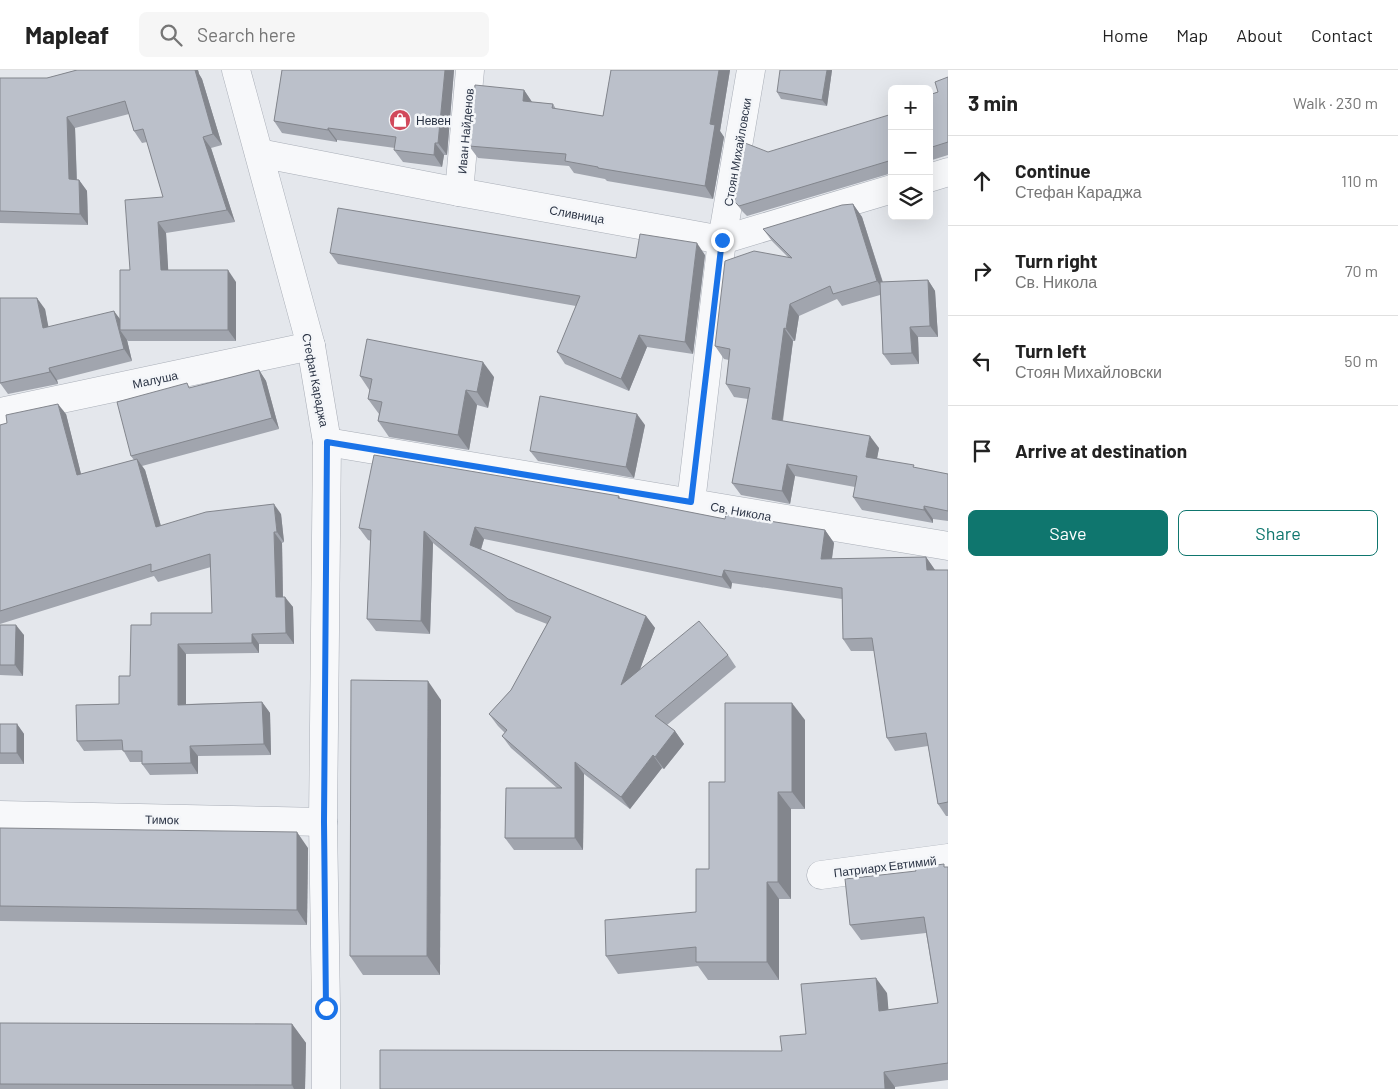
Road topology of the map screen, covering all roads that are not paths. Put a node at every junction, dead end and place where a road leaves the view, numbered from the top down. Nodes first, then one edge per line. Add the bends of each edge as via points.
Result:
1 (236, 70) edge
2 (470, 70) edge
3 (751, 70) edge
4 (259, 153) junction
5 (948, 172) edge
6 (933, 177) edge
7 (888, 190) edge
8 (459, 192) junction
9 (722, 240) junction
10 (310, 346) junction
11 (0, 412) edge
12 (327, 442) junction
13 (691, 502) junction
14 (948, 546) edge
15 (0, 816) edge
16 (324, 822) junction
17 (948, 858) edge
18 (821, 874) dead end
19 (326, 1089) edge

1 - 4 street, Стефан Караджа
2 - 8 street, Иван Найденов
3 - 9 street, Стоян Михайловски
4 - 8 street, Сливница
4 - 10 street, Стефан Караджа
5 - 6 street
7 - 9 street, Сливница
8 - 9 street, Сливница
9 - 13 street, Стоян Михайловски
10 - 11 street, Малуша
10 - 12 street, Стефан Караджа
12 - 13 street, Св. Никола
12 - 16 street, Стефан Караджа
13 - 14 street, Св. Никола
15 - 16 street, Тимок
16 - 19 street, Стефан Караджа
17 - 18 street, Патриарх Евтимий

